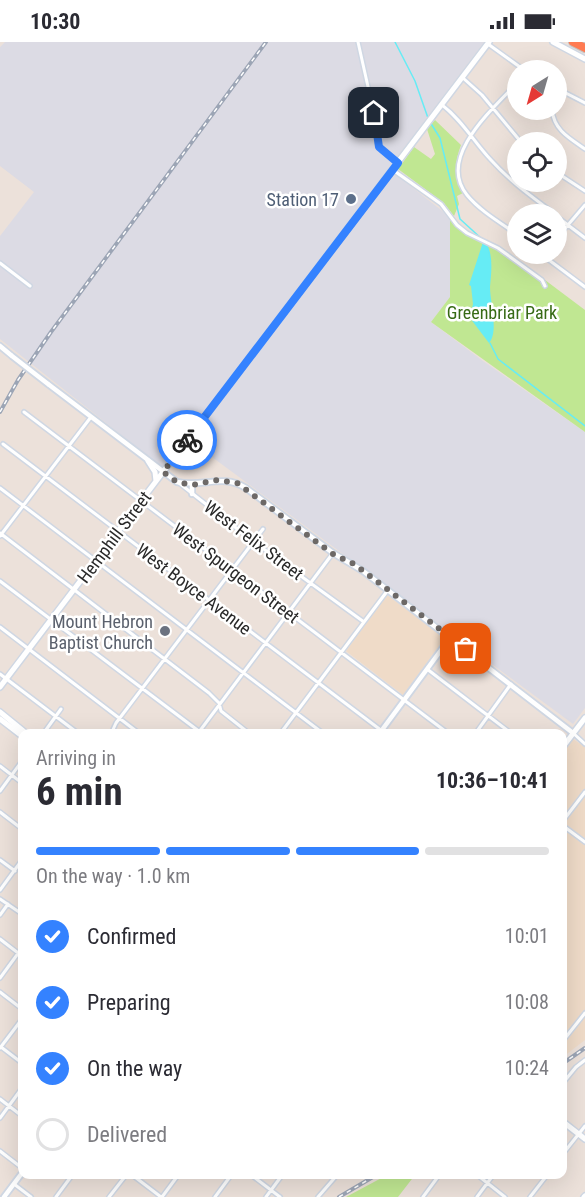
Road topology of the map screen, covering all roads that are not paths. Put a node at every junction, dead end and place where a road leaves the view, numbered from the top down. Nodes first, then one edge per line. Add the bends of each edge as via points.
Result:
1 (358, 42) edge
2 (552, 42) edge
3 (573, 42) edge
4 (488, 43) edge
5 (585, 48) edge
6 (585, 59) edge
7 (511, 60) edge
8 (463, 78) junction
9 (507, 94) edge
10 (567, 94) edge
11 (585, 103) edge
12 (442, 105) junction
13 (493, 109) junction
14 (555, 120) edge
15 (513, 132) edge
16 (471, 136) junction
17 (585, 148) edge
18 (398, 163) junction
19 (392, 170) junction
20 (567, 179) edge
21 (585, 191) edge
22 (542, 204) edge
23 (585, 205) edge
24 (568, 225) joint
25 (507, 228) edge
26 (585, 238) edge
27 (0, 263) edge
28 (556, 264) edge
29 (30, 286) dead end
30 (545, 286) dead end
31 (585, 287) edge
32 (1, 347) edge
33 (24, 412) dead end
34 (91, 417) junction
35 (3, 444) dead end
36 (69, 446) junction
37 (148, 461) junction
38 (163, 472) junction
39 (46, 476) junction
40 (156, 482) junction
41 (177, 482) junction
42 (192, 485) junction
43 (0, 488) edge
44 (192, 494) junction
45 (141, 501) junction
46 (23, 506) junction
47 (263, 529) dead end
48 (118, 531) junction
49 (0, 535) edge
50 (254, 542) junction
51 (333, 554) junction
52 (96, 561) junction
53 (232, 570) junction
54 (0, 581) edge
55 (311, 582) junction
56 (74, 590) junction
57 (388, 590) junction
58 (209, 600) junction
59 (289, 613) junction
60 (51, 620) junction
61 (364, 622) junction
62 (0, 627) edge
63 (187, 630) junction
64 (450, 638) junction
65 (266, 643) junction
66 (29, 649) junction
67 (341, 652) junction
68 (164, 659) junction
69 (427, 669) junction
70 (244, 673) junction
71 (0, 674) edge
72 (6, 679) junction
73 (318, 682) junction
74 (512, 684) junction
75 (0, 687) edge
76 (142, 688) junction
77 (404, 700) junction
78 (219, 706) junction
79 (62, 709) dead end
80 (0, 712) edge
81 (296, 712) junction
82 (489, 715) junction
83 (56, 717) junction
84 (120, 718) junction
85 (585, 718) edge
86 (0, 719) edge
87 (21, 729) edge
88 (47, 729) edge
89 (72, 729) edge
90 (112, 729) edge
91 (134, 729) edge
92 (194, 729) edge
93 (202, 729) edge
94 (244, 729) edge
95 (284, 729) edge
96 (318, 729) edge
97 (378, 729) edge
98 (384, 729) edge
99 (442, 729) edge
100 (479, 729) edge
101 (506, 729) edge
102 (18, 733) edge
103 (573, 733) junction
104 (567, 741) edge
105 (585, 744) edge
106 (0, 766) edge
107 (18, 767) edge
108 (12, 775) junction
109 (18, 780) edge
110 (0, 791) edge
111 (585, 792) edge
112 (0, 812) edge
113 (567, 816) edge
114 (18, 826) edge
115 (567, 827) edge
116 (585, 842) edge
117 (0, 860) edge
118 (18, 866) edge
119 (15, 871) junction
120 (0, 890) edge
121 (0, 899) edge
122 (8, 904) junction
123 (18, 911) edge
124 (0, 915) edge
125 (0, 939) edge
126 (18, 952) edge
127 (18, 957) edge
128 (0, 978) edge
129 (0, 992) edge
130 (18, 1006) edge
131 (585, 1013) edge
132 (18, 1023) edge
133 (567, 1036) edge
134 (0, 1047) edge
135 (18, 1060) edge
136 (585, 1060) edge
137 (567, 1078) edge
138 (18, 1094) edge
139 (0, 1099) edge
140 (9, 1106) junction
141 (18, 1113) edge
142 (0, 1118) edge
143 (567, 1126) edge
144 (585, 1126) edge
145 (579, 1134) junction
146 (585, 1139) edge
147 (567, 1149) edge
148 (0, 1151) edge
149 (18, 1165) edge
150 (18, 1178) edge
151 (69, 1179) edge
152 (125, 1179) edge
153 (136, 1179) edge
154 (174, 1179) edge
155 (228, 1179) edge
156 (256, 1179) edge
157 (280, 1179) edge
158 (334, 1179) edge
159 (436, 1179) edge
160 (482, 1179) edge
161 (490, 1179) edge
162 (544, 1179) edge
163 (487, 1183) junction
164 (14, 1184) junction
165 (271, 1191) junction
166 (4, 1197) edge
167 (31, 1197) edge
168 (56, 1197) edge
169 (109, 1197) edge
170 (161, 1197) edge
171 (215, 1197) edge
172 (266, 1197) edge
173 (280, 1197) edge
174 (318, 1197) edge
175 (423, 1197) edge
176 (477, 1197) edge
177 (505, 1197) edge
178 (530, 1197) edge

1 - 18 street via 377,143
2 - 6 main road
3 - 5 highway
4 - 7 street
4 - 8 main road, Hemphill Street
8 - 12 main road, Hemphill Street
8 - 13 street
9 - 13 street
10 - 11 street
12 - 16 street
12 - 18 main road, Hemphill Street
13 - 15 street
13 - 16 street
14 - 17 street via 563,134
16 - 22 street via 504,174
16 - 25 street via 459,156 462,187 474,202
18 - 19 main road, Hemphill Street
19 - 30 street via 441,204 457,225 493,245
19 - 38 main road, Hemphill Street
20 - 21 street
23 - 24 street
24 - 26 street
27 - 29 street
28 - 31 street
32 - 34 street, West Felix Street, bridge
33 - 36 street, West Spurgeon Street
34 - 36 street
34 - 37 street, West Felix Street
35 - 39 street, West Boyce Avenue
36 - 39 street
36 - 45 street, West Spurgeon Street
37 - 38 street, West Felix Street
37 - 40 main road
38 - 40 main road, Hemphill Street
38 - 41 street, West Felix Street
39 - 46 street
39 - 48 street, West Boyce Avenue
40 - 45 main road, Hemphill Street
41 - 42 street
41 - 44 street, West Felix Street
42 - 44 street
42 - 51 street via 217,480 237,483
43 - 46 street
44 - 50 street, West Felix Street
45 - 48 main road, Hemphill Street
45 - 53 street, West Spurgeon Street
46 - 49 street
46 - 52 street
47 - 50 street
48 - 52 main road, Hemphill Street
48 - 58 street, West Boyce Avenue
49 - 56 street
50 - 53 street
50 - 55 street, West Felix Street
51 - 55 street
51 - 57 street via 354,564
52 - 56 main road, Hemphill Street
52 - 63 street
53 - 58 street
53 - 59 street, West Spurgeon Street
54 - 60 street
55 - 59 street
55 - 61 street, West Felix Street
56 - 60 main road, Hemphill Street
56 - 68 street
57 - 61 street
57 - 64 street
58 - 63 street
58 - 65 street, West Boyce Avenue
59 - 65 street
59 - 67 street, West Spurgeon Street
60 - 66 main road, Hemphill Street
60 - 76 street
61 - 67 street
62 - 66 street
63 - 68 street
63 - 70 street
64 - 69 street
64 - 74 street
65 - 70 street
65 - 73 street, West Boyce Avenue
66 - 72 main road, Hemphill Street
66 - 84 street
67 - 73 street
67 - 77 street, West Spurgeon Street
68 - 76 street
68 - 78 street via 215,698
69 - 77 street
69 - 82 street
70 - 78 street
70 - 81 street
71 - 72 street
72 - 75 main road, Hemphill Street
72 - 83 street
73 - 81 street
73 - 97 street, West Boyce Avenue
74 - 82 street
74 - 103 street
76 - 84 street
76 - 92 street
77 - 98 street
77 - 99 street, West Spurgeon Street
78 - 93 street
78 - 94 street
79 - 83 street
80 - 87 main road
81 - 95 street
81 - 96 street
82 - 100 street
82 - 101 street
83 - 88 street
83 - 89 street
84 - 90 street
84 - 91 street
85 - 103 main road
86 - 102 main road
103 - 104 main road
103 - 105 street
106 - 108 street
107 - 108 street
108 - 109 street
108 - 110 street
111 - 113 street
112 - 114 street
115 - 116 street
117 - 119 street
118 - 119 street
119 - 120 street
121 - 122 street
122 - 123 street
122 - 124 street
125 - 126 street
127 - 128 street
129 - 130 street
131 - 133 street
132 - 134 street
134 - 135 street
136 - 137 street
138 - 140 street
139 - 140 street
140 - 141 street
140 - 142 street
143 - 145 main road
144 - 145 street
145 - 146 main road
145 - 147 street
148 - 149 street
150 - 164 street
151 - 168 street
152 - 169 street
153 - 170 street
154 - 170 street
155 - 171 street
156 - 165 street
157 - 165 street
158 - 174 street
159 - 175 street
160 - 163 street
161 - 163 street
162 - 178 street
163 - 176 street
163 - 177 street
164 - 166 street
164 - 167 street
165 - 172 street
165 - 173 street

